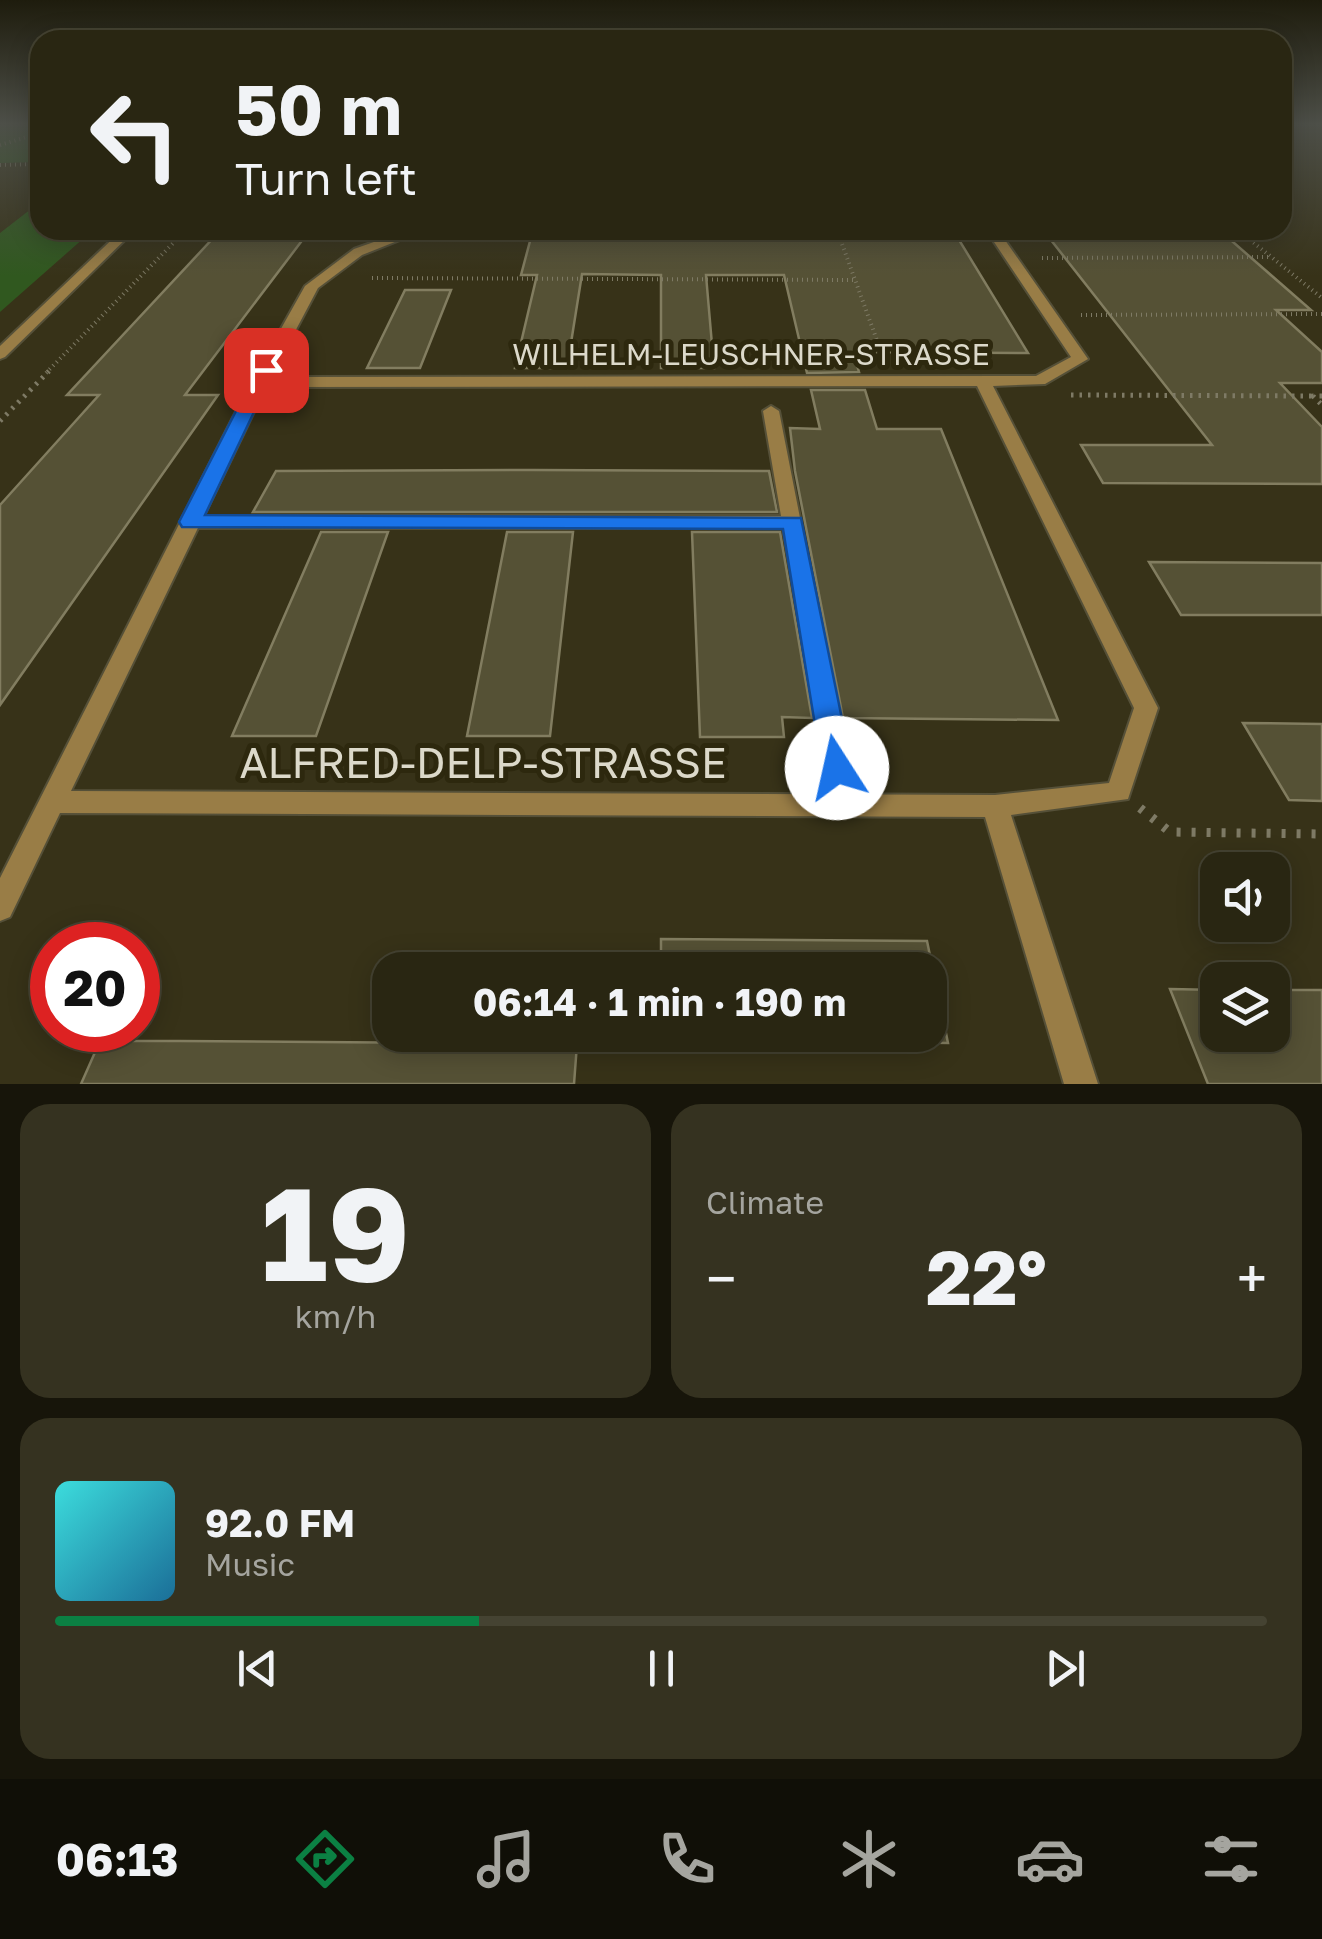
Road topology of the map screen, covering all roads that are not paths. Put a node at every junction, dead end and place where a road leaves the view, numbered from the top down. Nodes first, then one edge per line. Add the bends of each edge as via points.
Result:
1 (119, 240) edge
2 (392, 240) edge
3 (999, 240) edge
4 (0, 354) edge
5 (259, 382) junction
6 (984, 383) junction
7 (772, 411) dead end
8 (190, 522) junction
9 (793, 522) junction
10 (55, 802) junction
11 (843, 804) junction
12 (995, 806) junction
13 (0, 908) edge
14 (1082, 1084) edge

1 - 4 street
2 - 5 street via 358,252 321,277
3 - 6 street, WILHELM-LEUSCHNER-STRASSE via 1080,359 1039,381
5 - 6 street, WILHELM-LEUSCHNER-STRASSE
5 - 8 street
6 - 12 street, ALFRED-DELP-STRASSE via 1146,708 1119,792
7 - 9 street
8 - 9 street
8 - 10 street
9 - 11 street
10 - 11 street, ALFRED-DELP-STRASSE
10 - 13 street
11 - 12 street, ALFRED-DELP-STRASSE
12 - 14 street

